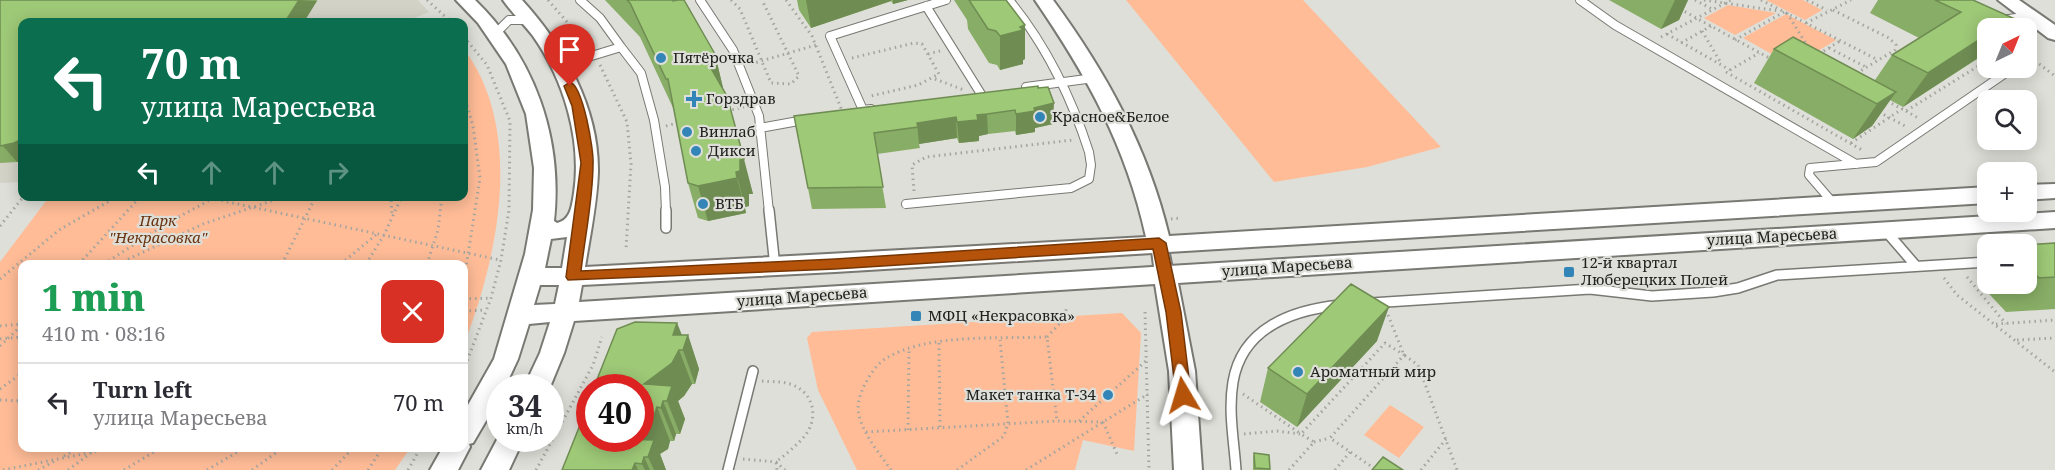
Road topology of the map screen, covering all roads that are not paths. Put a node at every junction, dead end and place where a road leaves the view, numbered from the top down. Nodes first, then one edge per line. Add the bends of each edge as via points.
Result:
1 (466, 0) edge
2 (512, 0) edge
3 (580, 0) edge
4 (700, 0) edge
5 (946, 0) edge
6 (1009, 0) edge
7 (1044, 0) edge
8 (1580, 0) edge
9 (2007, 0) edge
10 (927, 6) junction
11 (2030, 16) junction
12 (2016, 18) edge
13 (528, 20) junction
14 (496, 33) junction
15 (2055, 34) edge
16 (621, 46) junction
17 (562, 65) junction
18 (1096, 78) junction
19 (1998, 78) edge
20 (1063, 82) junction
21 (1016, 89) edge
22 (993, 92) edge
23 (978, 94) joint
24 (875, 108) edge
25 (863, 110) junction
26 (843, 114) edge
27 (807, 120) edge
28 (760, 128) junction
29 (1856, 164) junction
30 (2055, 191) edge
31 (2037, 192) edge
32 (1977, 196) edge
33 (906, 204) dead end
34 (1834, 204) junction
35 (580, 216) junction
36 (542, 219) junction
37 (2055, 220) edge
38 (666, 228) dead end
39 (1885, 230) junction
40 (1159, 243) junction
41 (1977, 263) edge
42 (1916, 266) junction
43 (776, 267) junction
44 (1164, 274) junction
45 (531, 277) junction
46 (573, 277) junction
47 (1349, 304) edge
48 (1360, 304) edge
49 (563, 312) junction
50 (519, 315) junction
51 (544, 374) edge
52 (752, 375) road end
53 (486, 404) edge
54 (478, 409) junction
55 (468, 428) edge
56 (454, 452) edge
57 (504, 452) edge
58 (444, 470) edge
59 (495, 470) edge
60 (728, 470) edge
61 (1188, 470) edge
62 (1236, 470) edge

1 - 14 street
2 - 13 street
3 - 16 lane
4 - 28 lane via 733,50
5 - 10 lane
6 - 20 lane via 1049,53
7 - 18 street
8 - 29 lane via 1610,22
9 - 11 street
10 - 23 lane
10 - 25 lane via 830,36
11 - 12 lane
11 - 15 street
13 - 14 lane via 510,19
13 - 17 street
14 - 36 street via 507,46 531,94 543,149
16 - 17 lane
16 - 38 lane via 641,73 656,128 665,187
17 - 35 street via 578,106 587,163
18 - 20 lane
18 - 40 street via 1141,175
19 - 29 lane via 1874,163
20 - 21 lane
20 - 33 lane via 1093,164 1089,179 1071,188
22 - 23 lane
24 - 25 lane
25 - 26 lane
27 - 28 lane
28 - 43 lane
29 - 34 lane via 1814,166 1809,170
30 - 31 street
32 - 34 street, улица Маресьева
34 - 40 street, улица Маресьева
35 - 36 street via 570,228 555,232
35 - 46 street
36 - 45 street
37 - 39 street, улица Маресьева
39 - 42 lane
39 - 44 street, улица Маресьева
40 - 43 street, улица Маресьева
40 - 44 street
41 - 42 lane
42 - 48 lane via 1777,275 1738,288 1703,293 1652,296 1590,289
43 - 46 street, улица Маресьева
44 - 49 street, улица Маресьева
44 - 61 street via 1174,312 1188,436
45 - 46 street, улица Маресьева
45 - 50 street
46 - 49 street
47 - 62 lane via 1311,308 1272,323 1243,350 1232,387
49 - 50 street, улица Маресьева
49 - 51 street
50 - 54 street via 505,360
52 - 60 lane
53 - 54 lane
54 - 55 street
56 - 58 street
57 - 59 street

